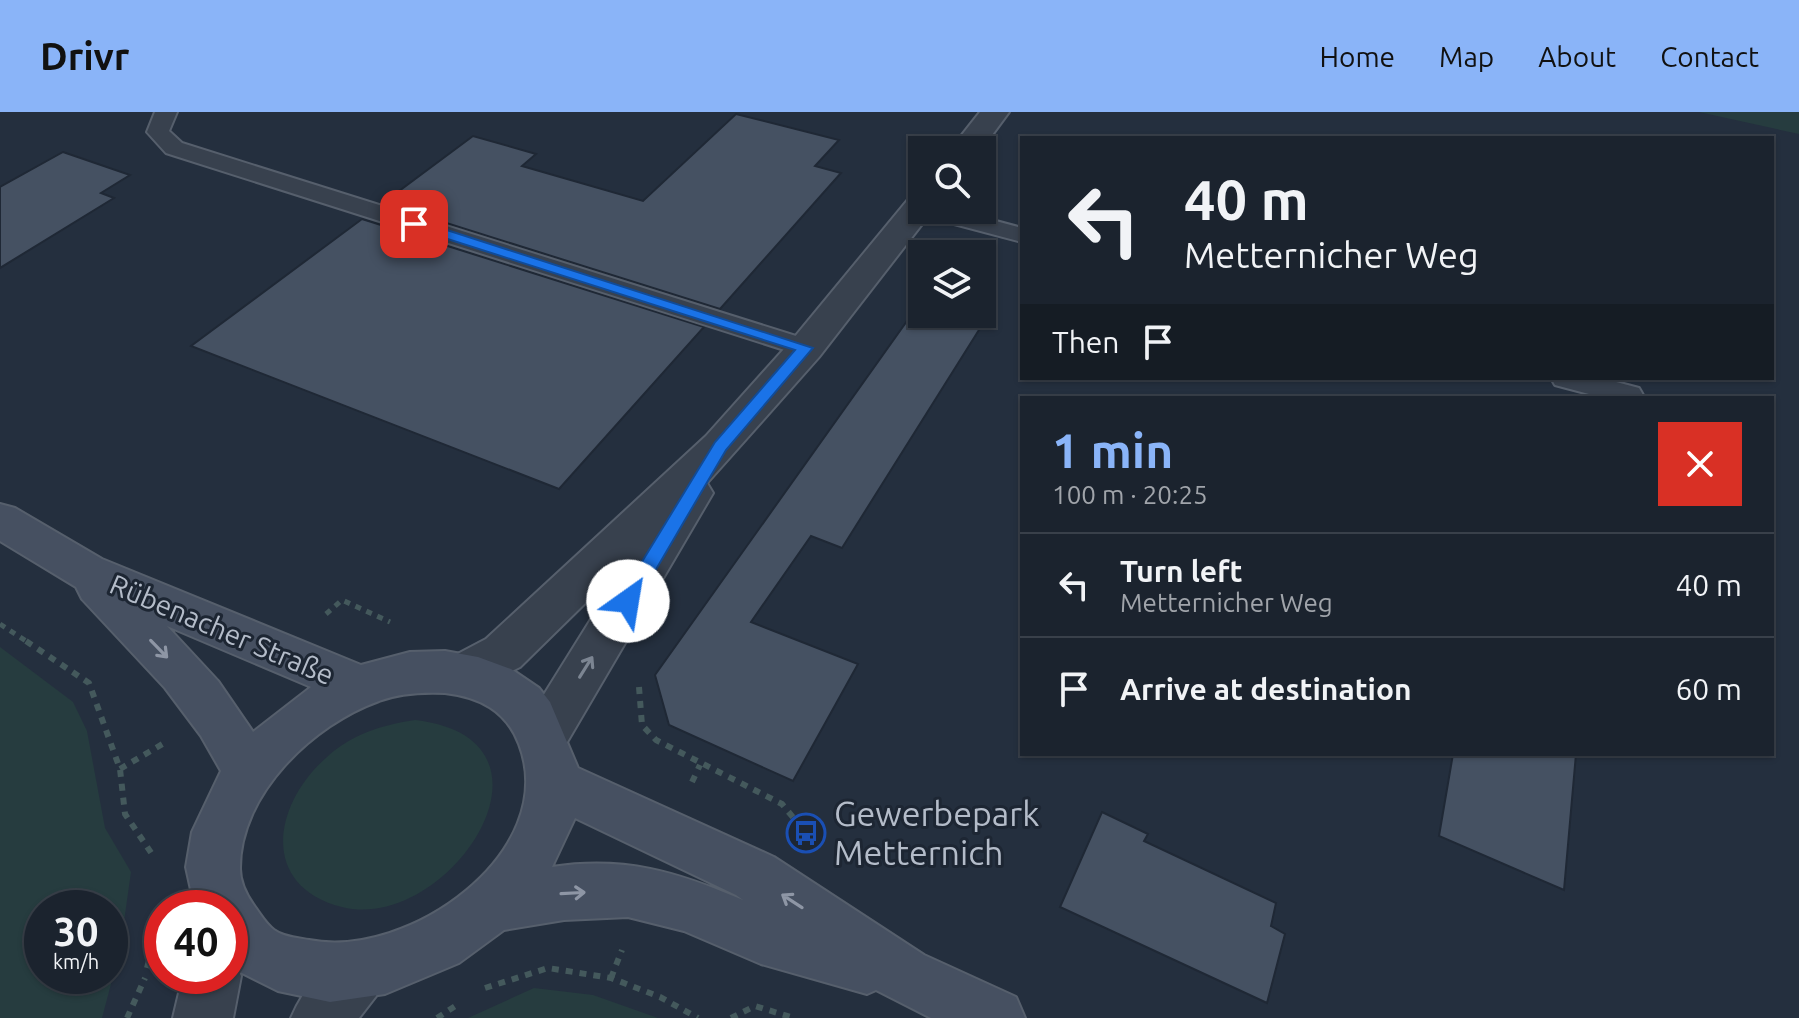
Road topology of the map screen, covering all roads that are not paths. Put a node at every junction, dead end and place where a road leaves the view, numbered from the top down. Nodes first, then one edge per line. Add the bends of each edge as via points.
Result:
1 (166, 112) edge
2 (995, 112) edge
3 (976, 136) edge
4 (909, 224) edge
5 (983, 224) edge
6 (1020, 234) edge
7 (806, 348) junction
8 (1573, 380) edge
9 (1629, 395) dead end
10 (720, 446) junction
11 (0, 520) edge
12 (86, 572) junction
13 (467, 673) junction
14 (359, 686) junction
15 (549, 758) junction
16 (249, 773) junction
17 (218, 890) edge
18 (496, 904) junction
19 (248, 943) edge
20 (904, 975) junction
21 (208, 994) edge
22 (339, 997) edge
23 (203, 1018) edge
24 (995, 1018) edge

1 - 7 lane via 158,132 174,148
2 - 3 street
4 - 7 street
5 - 6 lane
7 - 10 street
8 - 9 lane
10 - 13 street via 503,653
15 -> 10 street
11 - 12 main road, Rübenacher Straße
12 - 14 main road, Rübenacher Straße
12 -> 16 main road, Rübenacher Straße via 200,692
13 - 14 main road, Rübenacher Straße via 394,675
13 - 15 main road, Rübenacher Straße via 500,685 526,706
14 - 16 main road, Rübenacher Straße via 317,708
15 - 18 main road via 547,823 527,864
20 -> 15 main road, Rübenacher Straße via 755,876
16 - 17 main road, Rübenacher Straße via 217,837 213,870
18 -> 20 main road, Rübenacher Straße via 628,890 687,904 761,936
18 - 22 main road via 455,938
19 - 22 main road
20 - 24 main road, Rübenacher Straße
21 - 23 street

